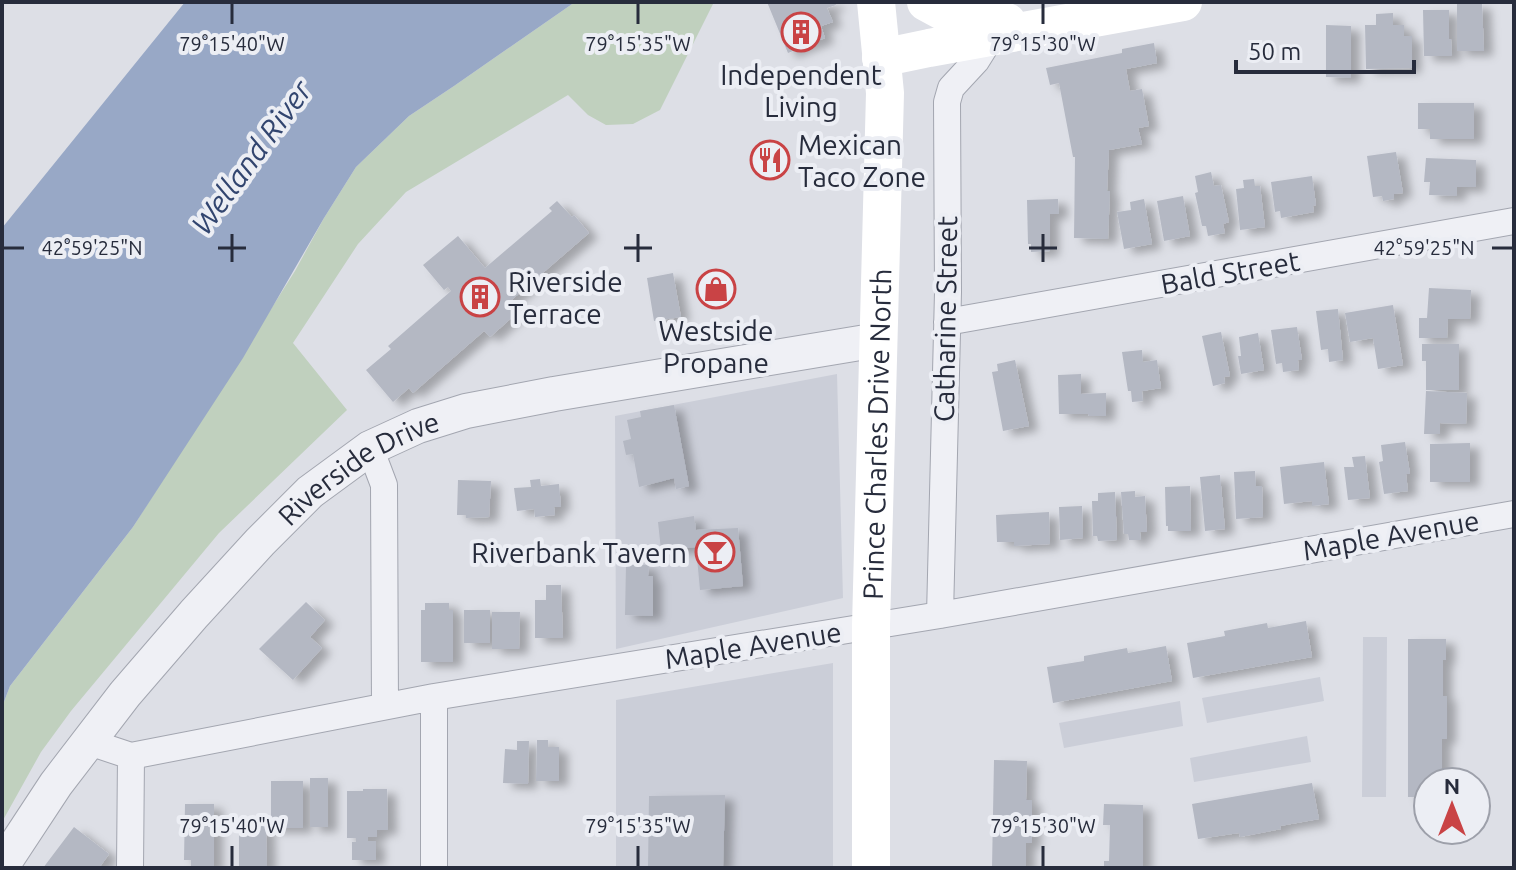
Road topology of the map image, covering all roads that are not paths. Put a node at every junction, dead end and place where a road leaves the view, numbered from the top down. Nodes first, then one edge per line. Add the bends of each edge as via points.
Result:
1 (876, 2) edge
2 (926, 2) edge
3 (1183, 2) edge
4 (1033, 29) junction
5 (991, 37) junction
6 (881, 58) junction
7 (1514, 221) edge
8 (947, 322) junction
9 (878, 340) junction
10 (370, 448) junction
11 (1514, 514) edge
12 (940, 615) junction
13 (871, 626) junction
14 (434, 697) junction
15 (385, 706) junction
16 (89, 742) junction
17 (131, 756) junction
18 (2, 866) edge
19 (130, 868) edge
20 (434, 868) edge
21 (871, 868) edge

1 - 6 main road, Prince Charles Drive North
2 - 4 main road via 950,15
3 - 4 main road
4 - 5 main road
5 - 6 main road
5 - 8 street, Catharine Street via 949,95
6 - 9 main road, Prince Charles Drive North via 885,93
7 - 8 street, Bald Street
8 - 12 street, Catharine Street
9 - 10 street, Riverside Drive via 466,411
9 - 13 main road, Prince Charles Drive North
10 - 15 street via 384,485
10 - 16 street, Riverside Drive via 310,492 260,542
11 - 12 street, Maple Avenue
12 - 13 street, Maple Avenue
13 - 14 street, Maple Avenue
13 - 21 main road, Prince Charles Drive North
14 - 15 street, Maple Avenue
14 - 20 street
15 - 17 street, Maple Avenue
16 - 17 street, Maple Avenue
16 - 18 street, Riverside Drive
17 - 19 street

